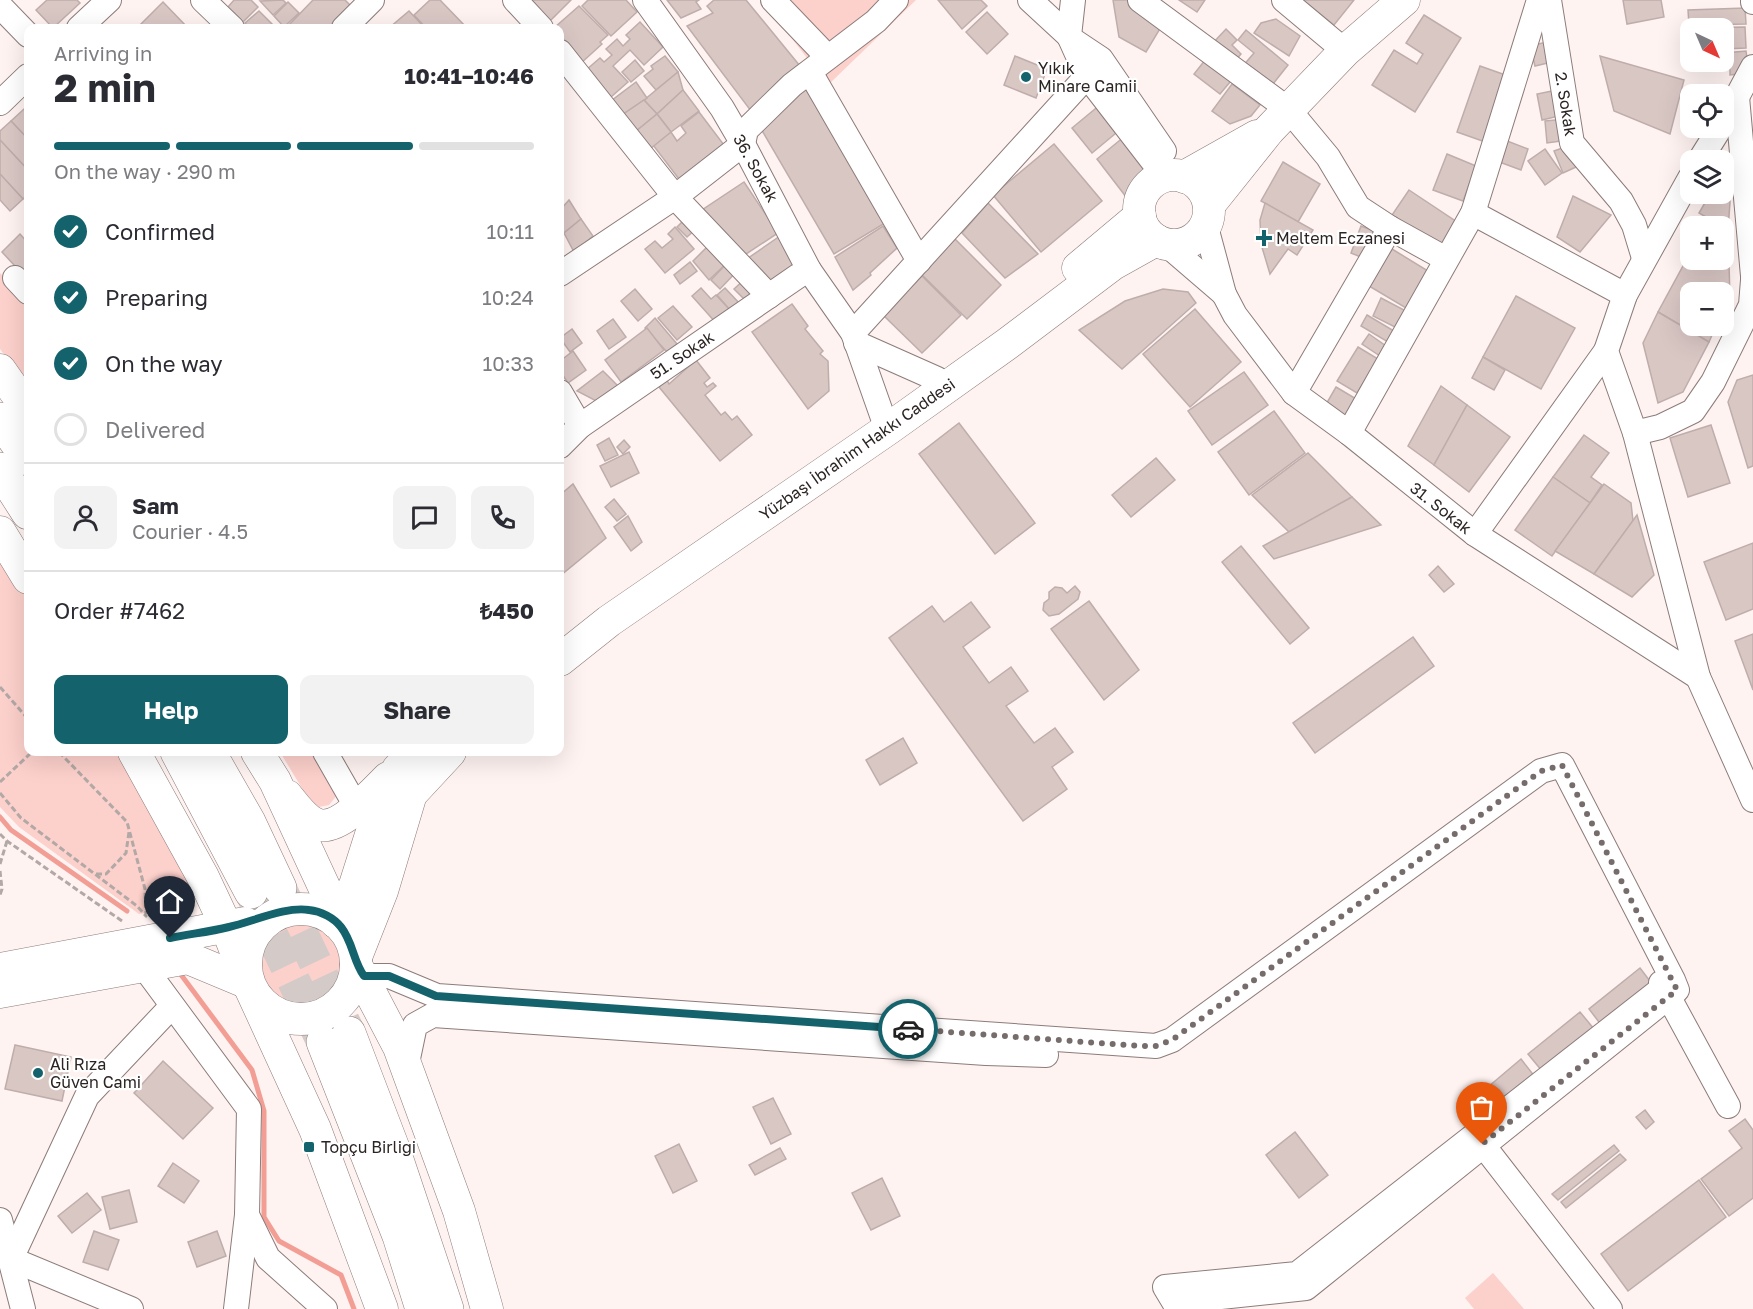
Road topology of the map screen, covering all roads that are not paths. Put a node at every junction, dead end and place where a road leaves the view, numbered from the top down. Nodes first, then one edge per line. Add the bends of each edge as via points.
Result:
1 (110, 0) edge
2 (203, 0) edge
3 (372, 0) edge
4 (515, 0) edge
5 (645, 0) edge
6 (658, 0) edge
7 (773, 0) edge
8 (875, 0) edge
9 (896, 0) edge
10 (1030, 0) edge
11 (1073, 0) edge
12 (1140, 0) edge
13 (1284, 0) edge
14 (1404, 0) edge
15 (1539, 0) edge
16 (1549, 0) edge
17 (0, 6) edge
18 (83, 24) edge
19 (228, 24) edge
20 (348, 24) edge
21 (532, 24) edge
22 (24, 31) edge
23 (1070, 37) junction
24 (820, 49) junction
25 (1345, 51) junction
26 (564, 57) edge
27 (1753, 67) edge
28 (810, 72) junction
29 (1087, 76) junction
30 (24, 80) edge
31 (1737, 98) junction
32 (0, 103) edge
33 (1734, 103) edge
34 (1279, 120) junction
35 (743, 144) junction
36 (1176, 176) junction
37 (1680, 195) edge
38 (675, 197) junction
39 (1473, 213) junction
40 (1208, 216) junction
41 (1390, 228) junction
42 (1154, 234) junction
43 (1644, 258) junction
44 (1446, 259) junction
45 (919, 261) junction
46 (809, 270) junction
47 (564, 271) edge
48 (1753, 278) edge
49 (1224, 294) junction
50 (1625, 295) junction
51 (769, 296) junction
52 (855, 338) junction
53 (1606, 351) junction
54 (0, 370) edge
55 (937, 379) junction
56 (1294, 393) junction
57 (564, 399) edge
58 (24, 405) edge
59 (883, 418) junction
60 (0, 419) edge
61 (580, 426) junction
62 (1349, 433) junction
63 (1635, 433) junction
64 (564, 442) edge
65 (24, 453) edge
66 (0, 470) edge
67 (24, 507) edge
68 (0, 532) edge
69 (1475, 534) junction
70 (24, 571) edge
71 (564, 629) edge
72 (564, 657) edge
73 (1698, 677) junction
74 (136, 756) edge
75 (180, 756) edge
76 (211, 756) edge
77 (259, 756) edge
78 (327, 756) edge
79 (446, 756) edge
80 (407, 760) edge
81 (275, 781) junction
82 (1753, 800) edge
83 (357, 808) junction
84 (269, 898) junction
85 (336, 922) junction
86 (227, 928) junction
87 (147, 941) junction
88 (358, 966) junction
89 (0, 969) edge
90 (248, 983) junction
91 (1668, 988) junction
92 (0, 992) edge
93 (172, 1006) junction
94 (406, 1068) junction
95 (1728, 1106) dead end
96 (1479, 1140) junction
97 (247, 1215) junction
98 (0, 1220) edge
99 (11, 1259) junction
100 (23, 1309) edge
101 (131, 1309) edge
102 (236, 1309) edge
103 (325, 1309) edge
104 (382, 1309) edge
105 (422, 1309) edge
106 (447, 1309) edge
107 (487, 1309) edge
108 (1610, 1309) edge

1 - 18 street
2 - 19 street
3 - 20 street
4 - 21 street
5 - 35 street, 36. Sokak
6 - 24 street via 748,123
7 - 24 street
8 - 24 street
9 - 28 street via 876,21
10 - 23 street
11 - 23 street
12 - 34 street
13 - 25 street
14 - 25 main road, Yüzbaşı İbrahim Hakkı Caddesi
15 - 39 street
16 - 43 street, 2. Sokak via 1572,143 1621,201 1634,225
17 - 22 street
23 - 29 street
23 - 36 street via 1101,59
25 - 34 main road, Yüzbaşı İbrahim Hakkı Caddesi
26 - 38 street
27 - 31 street
28 - 35 street via 746,129
28 - 45 street
29 - 36 street
29 - 45 street
30 - 32 street
31 - 33 street
31 - 48 street
34 - 36 main road, Yüzbaşı İbrahim Hakkı Caddesi
34 - 40 main road, Yüzbaşı İbrahim Hakkı Caddesi
34 - 41 street via 1328,157 1358,207
35 - 38 street
35 - 46 street, 36. Sokak
36 - 40 main road via 1200,186
36 - 42 main road, Yüzbaşı İbrahim Hakkı Caddesi via 1148,188 1142,196
37 - 43 street
38 - 47 street
38 - 51 street
39 - 44 street
39 - 50 street
40 - 42 main road, Yüzbaşı İbrahim Hakkı Caddesi via 1191,242 1179,246
40 - 49 street, 31. Sokak
41 - 44 street
41 - 56 street
42 - 49 street, 31. Sokak
42 - 55 main road, Yüzbaşı İbrahim Hakkı Caddesi via 1039,300
42 - 72 main road, Yüzbaşı İbrahim Hakkı Caddesi via 1007,344 609,621
43 - 50 street
44 - 62 street
45 - 52 street
46 - 51 street, 51. Sokak
46 - 52 street, 36. Sokak
48 - 63 street via 1751,305 1713,382 1693,411 1660,427
49 - 56 street, 31. Sokak via 1235,315
50 - 53 street
51 - 61 street, 51. Sokak
52 - 55 street
52 - 59 street, 36. Sokak
53 - 63 street
53 - 69 street
54 - 58 main road
55 - 59 main road, Yüzbaşı İbrahim Hakkı Caddesi
56 - 62 street, 31. Sokak
57 - 61 street
59 - 71 main road, Yüzbaşı İbrahim Hakkı Caddesi
60 - 65 highway
61 - 64 street, 51. Sokak
62 - 69 street, 31. Sokak
63 - 73 street
66 - 67 highway
68 - 70 main road
69 - 73 street, 31. Sokak
73 - 82 street
74 - 86 main road via 204,877
75 - 84 highway
76 - 84 highway via 249,822
77 - 81 main road
78 - 83 street
79 - 88 main road via 411,794
80 - 83 main road
80 - 85 main road via 375,822 355,885
81 - 83 main road via 300,811 319,825 331,825
81 - 85 main road via 332,904
84 - 85 main road via 292,910 310,910
84 - 86 main road
84 - 90 main road via 260,927 249,944 245,964
85 - 88 main road via 350,940
86 - 87 main road
86 - 90 main road
87 - 89 main road
87 - 90 main road
87 - 92 main road
87 - 93 street
88 - 90 main road via 349,992 337,1006 305,1020 270,1011
88 - 91 street via 436,996 1156,1046 1172,1040 1541,771 1562,765
88 - 94 main road
90 - 104 main road via 315,1129
91 - 94 street via 1559,782 1547,779 1174,1046 1149,1057 986,1053 433,1015 415,1025
91 - 95 street
91 - 96 street
93 - 97 street via 249,1109
93 - 99 street via 87,1096
94 - 107 main road via 459,1211
96 - 96 street via 1297,1274 1165,1287 1174,1302 1306,1288
96 - 108 street
97 - 102 street
97 - 103 street via 268,1258
98 - 99 street
99 - 100 street
99 - 101 street
105 - 106 highway via 336,1038 393,1148

